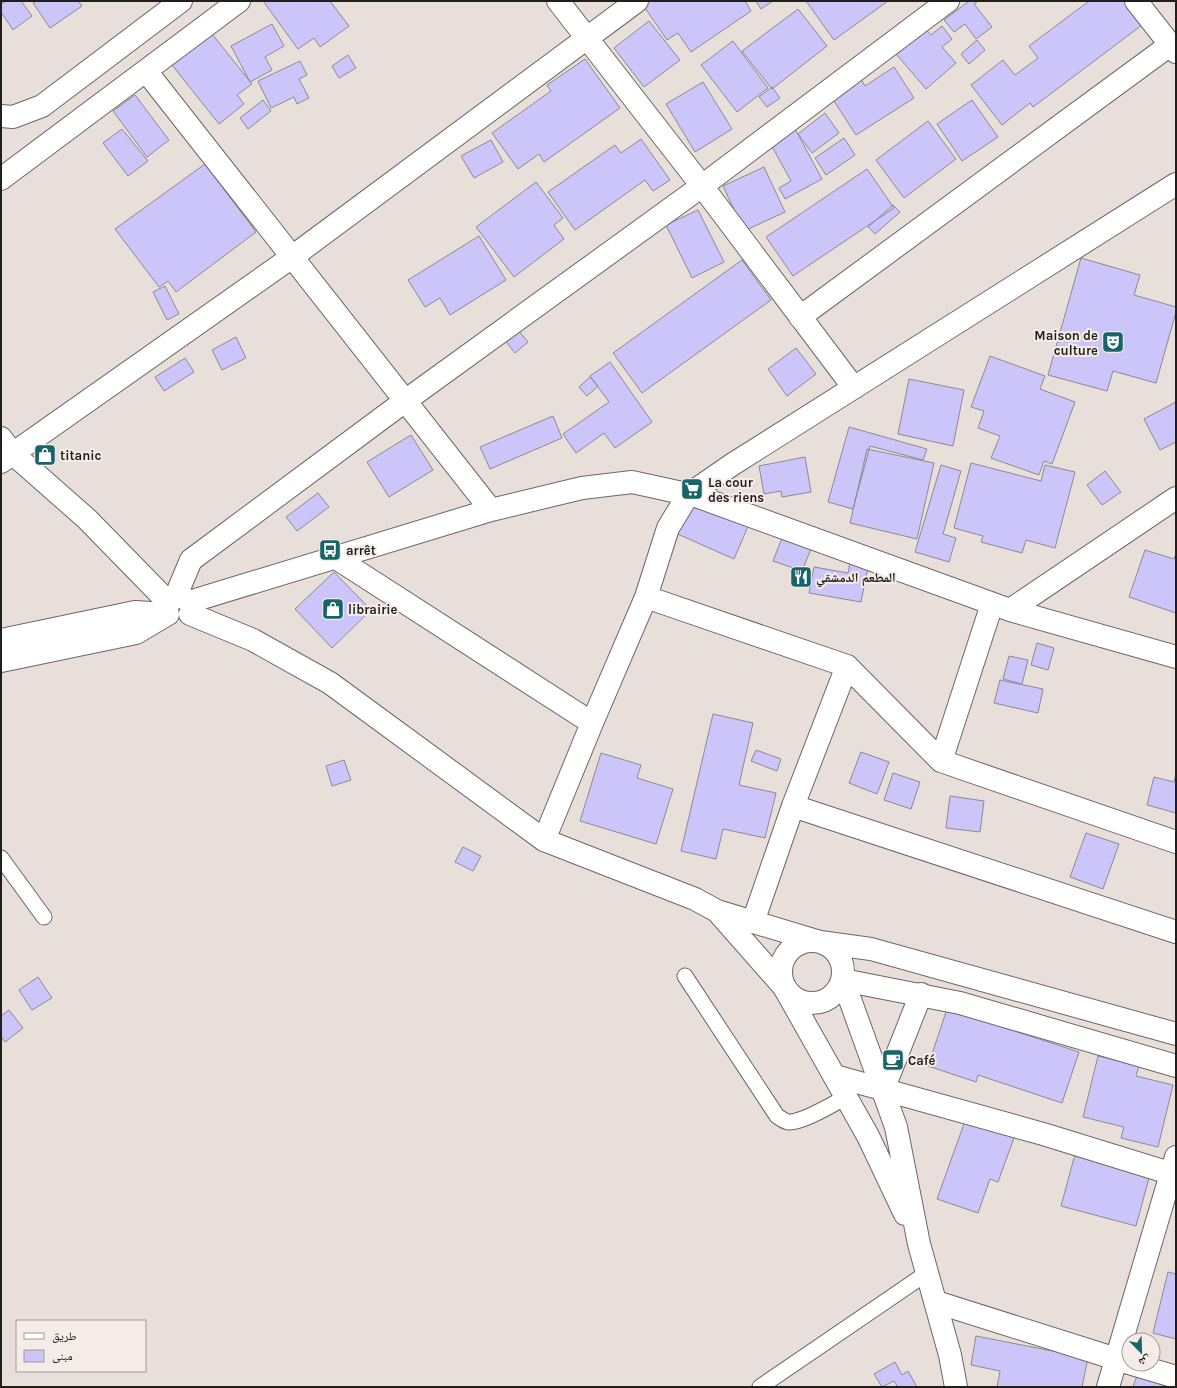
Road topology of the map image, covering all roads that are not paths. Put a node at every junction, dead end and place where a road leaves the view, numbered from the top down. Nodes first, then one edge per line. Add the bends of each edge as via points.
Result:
1 (181, 1) edge
2 (239, 1) edge
3 (558, 1) edge
4 (637, 1) edge
5 (948, 1) edge
6 (1136, 1) edge
7 (587, 38) junction
8 (1173, 48) edge
9 (146, 71) junction
10 (1, 116) edge
11 (1, 179) edge
12 (1176, 184) edge
13 (702, 186) junction
14 (292, 256) junction
15 (800, 317) junction
16 (854, 388) junction
17 (405, 401) junction
18 (5, 451) edge
19 (688, 494) junction
20 (1176, 498) edge
21 (491, 510) junction
22 (336, 558) junction
23 (646, 598) junction
24 (178, 606) junction
25 (1001, 607) junction
26 (1, 640) edge
27 (1176, 657) edge
28 (1, 661) edge
29 (847, 666) junction
30 (592, 723) junction
31 (941, 760) junction
32 (793, 806) junction
33 (544, 840) junction
34 (1176, 842) edge
35 (1, 858) edge
36 (717, 911) junction
37 (44, 917) dead end
38 (753, 922) junction
39 (1176, 932) edge
40 (820, 942) junction
41 (685, 976) dead end
42 (843, 980) junction
43 (784, 987) junction
44 (921, 994) junction
45 (1176, 1034) edge
46 (1176, 1066) edge
47 (835, 1076) junction
48 (882, 1090) junction
49 (846, 1097) junction
50 (1174, 1169) edge
51 (919, 1244) junction
52 (927, 1273) junction
53 (936, 1302) junction
54 (1133, 1332) edge
55 (1121, 1360) edge
56 (1121, 1369) edge
57 (1159, 1372) edge
58 (1176, 1377) edge
59 (760, 1387) edge
60 (956, 1387) edge
61 (1108, 1387) edge

1 - 10 street via 42,106 13,116
2 - 9 street
3 - 7 street
4 - 7 street
5 - 13 street
6 - 8 street
7 - 13 street
7 - 14 street
8 - 15 street
9 - 11 street
9 - 14 street
12 - 16 street
13 - 15 street
13 - 17 street
14 - 17 street
14 - 18 street
15 - 16 street
16 - 19 street
17 - 21 street
17 - 24 street via 191,560
18 - 24 street via 87,519
19 - 21 street via 632,482 582,488
19 - 23 street via 668,528
19 - 25 street
20 - 25 street
21 - 22 street
22 - 24 street
22 - 30 street
23 - 29 street
23 - 30 street
24 - 26 street via 135,612
24 - 28 street via 136,633
24 - 33 street via 253,640 330,683
25 - 27 street
25 - 31 street
29 - 31 street
29 - 32 street
30 - 33 street
31 - 34 street
32 - 38 street
32 - 39 street
33 - 36 street via 695,899
35 - 37 lane
36 - 38 street
36 - 43 street
38 - 40 street
40 - 42 street via 837,952 842,960
40 - 43 street via 810,941 792,948 782,965
40 - 45 street via 872,949
41 - 49 lane via 782,1120 789,1122 802,1119
42 - 43 street via 831,998 821,1002 800,1001
42 - 44 street
42 - 48 street
43 - 47 street
44 - 46 street
44 - 48 street
47 - 48 street
47 - 49 street
48 - 50 street
48 - 51 street via 896,1127
49 - 51 street via 868,1136
50 - 54 street
51 - 52 street
52 - 53 street
52 - 59 lane
53 - 55 street
53 - 60 street
56 - 61 street
57 - 58 street

